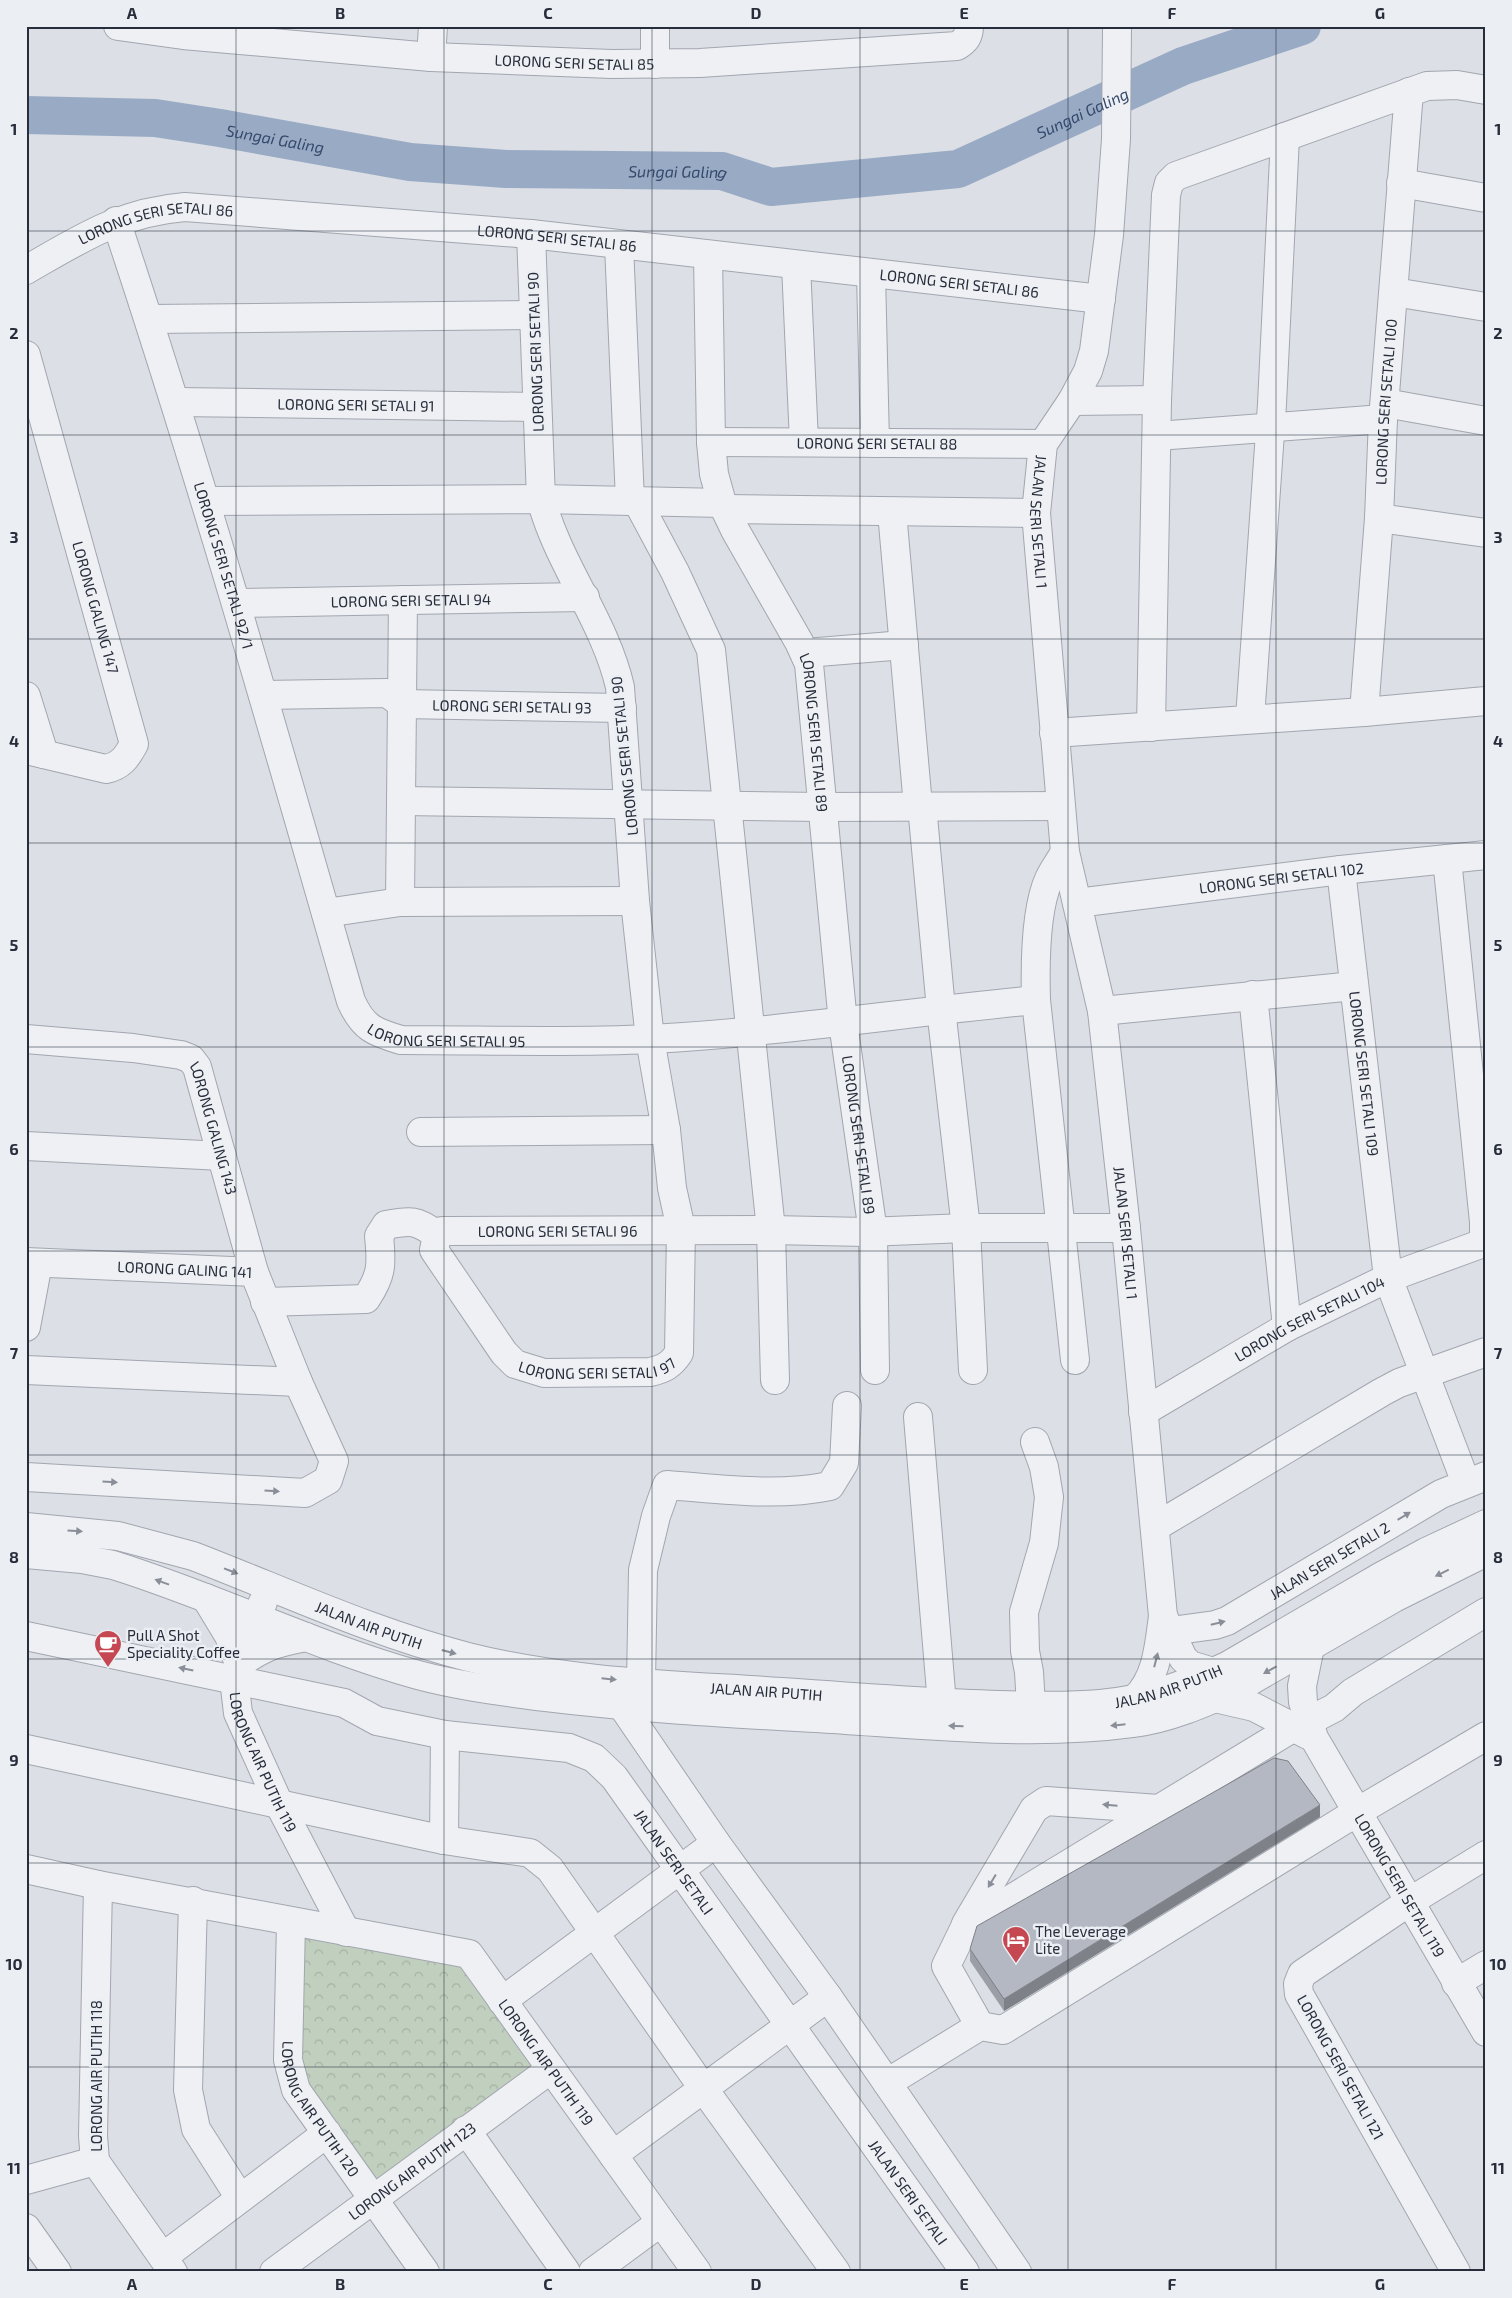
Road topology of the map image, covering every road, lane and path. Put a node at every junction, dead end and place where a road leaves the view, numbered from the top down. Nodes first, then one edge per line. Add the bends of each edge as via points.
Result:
1 (118, 26) edge
2 (433, 26) edge
3 (655, 26) edge
4 (1117, 26) edge
5 (183, 31) edge
6 (966, 34) edge
7 (431, 57) junction
8 (655, 64) junction
9 (1486, 90) edge
10 (1409, 92) junction
11 (1285, 137) junction
12 (1401, 184) junction
13 (1486, 198) edge
14 (116, 221) junction
15 (531, 234) junction
16 (620, 244) junction
17 (708, 255) junction
18 (796, 265) junction
19 (26, 270) edge
20 (871, 274) junction
21 (1394, 292) junction
22 (1101, 299) junction
23 (1486, 307) edge
24 (533, 315) junction
25 (149, 319) junction
26 (26, 355) edge
27 (1072, 400) junction
28 (1157, 400) junction
29 (176, 402) junction
30 (536, 407) junction
31 (1384, 411) junction
32 (1486, 421) edge
33 (1270, 426) junction
34 (1157, 436) junction
35 (712, 442) junction
36 (804, 442) junction
37 (875, 443) junction
38 (1043, 444) junction
39 (541, 499) junction
40 (206, 501) junction
41 (633, 501) junction
42 (723, 506) junction
43 (892, 512) junction
44 (1036, 513) junction
45 (1379, 518) junction
46 (1486, 533) edge
47 (585, 598) junction
48 (403, 600) junction
49 (237, 603) junction
50 (904, 645) junction
51 (806, 653) junction
52 (263, 695) junction
53 (26, 696) edge
54 (1486, 701) edge
55 (402, 704) junction
56 (622, 708) junction
57 (1364, 712) junction
58 (1250, 718) junction
59 (1151, 727) junction
60 (1054, 733) junction
61 (35, 752) edge
62 (401, 801) junction
63 (630, 804) junction
64 (727, 805) junction
65 (920, 806) junction
66 (1060, 806) junction
67 (823, 807) junction
68 (1065, 852) junction
69 (1486, 855) edge
70 (1447, 860) junction
71 (1341, 870) junction
72 (636, 901) junction
73 (400, 902) junction
74 (1077, 903) junction
75 (326, 913) junction
76 (1354, 986) junction
77 (1252, 995) junction
78 (1036, 1000) junction
79 (941, 1009) junction
80 (1102, 1011) junction
81 (843, 1023) junction
82 (749, 1032) junction
83 (26, 1039) edge
84 (650, 1039) junction
85 (666, 1130) junction
86 (421, 1132) dead end
87 (26, 1146) edge
88 (222, 1156) junction
89 (966, 1228) junction
90 (1126, 1228) junction
91 (682, 1229) junction
92 (1061, 1229) junction
93 (771, 1230) junction
94 (873, 1232) junction
95 (436, 1235) junction
96 (1485, 1242) edge
97 (32, 1262) edge
98 (254, 1272) junction
99 (1388, 1278) junction
100 (266, 1302) junction
101 (1287, 1327) junction
102 (26, 1328) edge
103 (1486, 1352) edge
104 (679, 1353) joint
105 (1075, 1360) dead end
106 (26, 1370) edge
107 (875, 1370) dead end
108 (973, 1370) dead end
109 (1424, 1374) junction
110 (776, 1380) dead end
111 (298, 1382) junction
112 (847, 1406) dead end
113 (1142, 1412) junction
114 (918, 1416) dead end
115 (1035, 1442) dead end
116 (26, 1477) edge
117 (1476, 1479) edge
118 (1486, 1524) edge
119 (26, 1527) edge
120 (1155, 1527) junction
121 (1486, 1552) edge
122 (26, 1554) edge
123 (270, 1586) junction
124 (206, 1598) junction
125 (1486, 1612) edge
126 (256, 1618) junction
127 (1167, 1624) junction
128 (26, 1636) edge
129 (306, 1637) junction
130 (1310, 1647) junction
131 (236, 1672) junction
132 (641, 1682) junction
133 (1214, 1685) junction
134 (1135, 1699) junction
135 (942, 1704) junction
136 (1031, 1706) junction
137 (623, 1707) junction
138 (1306, 1729) junction
139 (445, 1735) junction
140 (1486, 1736) edge
141 (26, 1749) edge
142 (280, 1804) junction
143 (1158, 1809) junction
144 (1357, 1812) junction
145 (444, 1840) junction
146 (716, 1843) junction
147 (1486, 1855) edge
148 (26, 1869) edge
149 (679, 1870) junction
150 (98, 1886) junction
151 (193, 1901) junction
152 (1409, 1902) junction
153 (291, 1922) junction
154 (965, 1927) junction
155 (346, 1932) junction
156 (595, 1932) junction
157 (1486, 1965) edge
158 (1456, 1983) junction
159 (828, 1997) junction
160 (502, 2001) junction
161 (789, 2025) junction
162 (980, 2026) junction
163 (1486, 2032) edge
164 (551, 2069) junction
165 (887, 2083) junction
166 (704, 2088) junction
167 (466, 2130) junction
168 (327, 2133) junction
169 (612, 2155) junction
170 (95, 2162) junction
171 (26, 2180) edge
172 (240, 2198) junction
173 (373, 2199) junction
174 (661, 2222) junction
175 (26, 2228) edge
176 (997, 2244) junction
177 (168, 2265) edge
178 (963, 2271) edge
179 (57, 2272) edge
180 (274, 2272) edge
181 (425, 2272) edge
182 (566, 2272) edge
183 (593, 2272) edge
184 (697, 2272) edge
185 (836, 2272) edge
186 (1017, 2272) edge
187 (1456, 2272) edge

1 - 5 street, LORONG SERI SETALI 85
2 - 7 street
3 - 8 street
4 - 22 street, JALAN SERI SETALI 1 via 1116,139
5 - 7 street, LORONG SERI SETALI 85
6 - 8 street, LORONG SERI SETALI 85 via 957,46
7 - 8 street, LORONG SERI SETALI 85
9 - 10 street via 1442,84
10 - 11 street
10 - 12 street, LORONG SERI SETALI 100
11 - 28 street via 1176,176 1169,183
11 - 33 street
12 - 13 street
12 - 21 street, LORONG SERI SETALI 100
14 - 15 street, LORONG SERI SETALI 86 via 140,214 186,208
14 - 19 street, LORONG SERI SETALI 86
14 - 25 street, LORONG SERI SETALI 92/1
15 - 16 street, LORONG SERI SETALI 86
15 - 24 street, LORONG SERI SETALI 90
16 - 17 street, LORONG SERI SETALI 86
16 - 41 street
17 - 18 street, LORONG SERI SETALI 86
17 - 35 street, LORONG SERI SETALI 89
18 - 20 street, LORONG SERI SETALI 86
18 - 36 street
20 - 22 street, LORONG SERI SETALI 86
20 - 37 street
21 - 23 street
21 - 31 street, LORONG SERI SETALI 100
22 - 27 street, JALAN SERI SETALI 1 via 1094,351 1088,371
24 - 25 street
24 - 30 street, LORONG SERI SETALI 90
25 - 29 street, LORONG SERI SETALI 92/1
26 - 61 street, LORONG GALING 147 via 134,744 128,757 116,767 106,769
27 - 28 street
27 - 38 street, JALAN SERI SETALI 1
28 - 34 street
29 - 30 street, LORONG SERI SETALI 91
29 - 40 street, LORONG SERI SETALI 92/1
30 - 39 street, LORONG SERI SETALI 90
31 - 32 street
31 - 33 street
31 - 45 street, LORONG SERI SETALI 100
33 - 34 street
33 - 58 street
34 - 59 street
35 - 36 street, LORONG SERI SETALI 88
35 - 42 street, LORONG SERI SETALI 89 via 714,474
36 - 37 street, LORONG SERI SETALI 88
37 - 38 street, LORONG SERI SETALI 88
38 - 44 street, JALAN SERI SETALI 1
39 - 40 street
39 - 41 street
39 - 47 street, LORONG SERI SETALI 90
40 - 49 street, LORONG SERI SETALI 92/1
41 - 42 street
41 - 64 street via 674,572 710,650
42 - 43 street
42 - 51 street, LORONG SERI SETALI 89
43 - 44 street
43 - 50 street
44 - 60 street, JALAN SERI SETALI 1
45 - 46 street
45 - 57 street, LORONG SERI SETALI 100
47 - 48 street, LORONG SERI SETALI 94
47 - 56 street, LORONG SERI SETALI 90 via 617,673
48 - 49 street, LORONG SERI SETALI 94
48 - 55 street
49 - 52 street, LORONG SERI SETALI 92/1
50 - 51 street
50 - 65 street
51 - 67 street, LORONG SERI SETALI 89
52 - 55 street via 387,693
52 - 75 street, LORONG SERI SETALI 92/1
53 - 61 street
54 - 57 street
55 - 56 street, LORONG SERI SETALI 93
55 - 62 street
56 - 63 street, LORONG SERI SETALI 90
57 - 58 street
58 - 59 street
59 - 60 street
60 - 66 street, JALAN SERI SETALI 1
62 - 63 street
62 - 73 street
63 - 64 street
63 - 72 street, LORONG SERI SETALI 90
64 - 67 street
64 - 82 street
65 - 66 street
65 - 67 street
65 - 79 street
66 - 68 street, JALAN SERI SETALI 1
67 - 81 street, LORONG SERI SETALI 89
68 - 74 street, JALAN SERI SETALI 1
68 - 78 street via 1048,879 1041,904 1035,965
69 - 70 street, LORONG SERI SETALI 102
70 - 71 street, LORONG SERI SETALI 102
70 - 96 street
71 - 74 street, LORONG SERI SETALI 102
71 - 76 street, LORONG SERI SETALI 109
72 - 73 street
72 - 84 street, LORONG SERI SETALI 90
73 - 75 street
74 - 80 street, JALAN SERI SETALI 1
75 - 84 street, LORONG SERI SETALI 95 via 358,1017 380,1034 401,1040
76 - 77 street
76 - 99 street, LORONG SERI SETALI 109
77 - 80 street
77 - 101 street
78 - 79 street, LORONG SERI SETALI 95
78 - 92 street
79 - 81 street, LORONG SERI SETALI 95
79 - 89 street
80 - 90 street, JALAN SERI SETALI 1
81 - 82 street, LORONG SERI SETALI 95
81 - 94 street, LORONG SERI SETALI 89
82 - 84 street, LORONG SERI SETALI 95
82 - 93 street
83 - 88 street, LORONG GALING 143 via 133,1048 181,1054 190,1059 197,1067
84 - 85 street, LORONG SERI SETALI 90
85 - 86 street
85 - 91 street, LORONG SERI SETALI 90 via 672,1188
87 - 88 street
88 - 98 street, LORONG GALING 143
89 - 92 street, LORONG SERI SETALI 96
89 - 94 street, LORONG SERI SETALI 96
89 - 108 street
90 - 92 street, LORONG SERI SETALI 96
90 - 113 street, JALAN SERI SETALI 1
91 - 93 street, LORONG SERI SETALI 96
91 - 95 street, LORONG SERI SETALI 96 via 442,1231
91 - 104 street, LORONG SERI SETALI 90
92 - 105 street
93 - 94 street, LORONG SERI SETALI 96
93 - 110 street
94 - 107 street, LORONG SERI SETALI 89
95 - 100 street via 421,1224 407,1221 386,1225 379,1236 382,1263 378,1281 366,1299
95 - 104 street, LORONG SERI SETALI 97 via 434,1250 504,1353 522,1367 544,1373 650,1372 673,1363
96 - 99 street, LORONG SERI SETALI 104
97 - 98 street, LORONG GALING 141
97 - 102 street
98 - 100 street, LORONG GALING 141
99 - 101 street, LORONG SERI SETALI 104
99 - 109 street, LORONG SERI SETALI 109
100 - 111 street, LORONG GALING 141
101 - 113 street, LORONG SERI SETALI 104
103 - 109 street
106 - 111 street
109 - 117 street, LORONG SERI SETALI 109
109 - 120 street via 1382,1392
116 -> 111 street, LORONG GALING 141 via 304,1493 328,1480 334,1461
112 - 132 street via 844,1463 830,1486 782,1492 667,1485 643,1570
113 - 120 street, JALAN SERI SETALI 1
114 - 135 street
115 - 136 street via 1050,1497 1044,1543 1024,1612 1024,1651
127 -> 117 street, JALAN SERI SETALI 2 via 1215,1625 1227,1621 1432,1499
118 - 133 street, JALAN AIR PUTIH via 1426,1552 1228,1666
119 -> 123 street, JALAN AIR PUTIH via 126,1538 193,1556
120 - 127 street, JALAN SERI SETALI 1
121 -> 130 street, JALAN AIR PUTIH via 1437,1575
124 -> 122 street, JALAN AIR PUTIH via 112,1565
123 - 126 street, LORONG AIR PUTIH 119
123 -> 132 street, JALAN AIR PUTIH via 414,1642 470,1657 543,1673
124 - 126 street, JALAN AIR PUTIH
124 - 131 street via 229,1636
125 - 138 street via 1353,1692
126 - 129 street, JALAN AIR PUTIH
126 - 131 street, LORONG AIR PUTIH 119
127 - 133 street, JALAN SERI SETALI 1 via 1183,1658
134 -> 127 street, JALAN SERI SETALI 1 via 1151,1677
131 -> 128 street, JALAN SERI SETALI
129 - 131 street via 262,1648
129 - 137 street, JALAN AIR PUTIH via 421,1676 467,1686
130 -> 133 street, JALAN AIR PUTIH
130 - 138 street, LORONG SERI SETALI 119 via 1302,1686
131 - 139 street, JALAN SERI SETALI via 344,1702 377,1721
131 - 142 street, LORONG AIR PUTIH 119 via 238,1713
132 - 135 street, JALAN AIR PUTIH
133 - 134 street, JALAN AIR PUTIH
133 -> 137 street, JALAN AIR PUTIH via 1176,1714 1137,1723 1070,1728 942,1726
133 - 138 street via 1254,1707
134 - 136 street, JALAN AIR PUTIH via 1101,1704
135 - 136 street, JALAN AIR PUTIH
137 - 146 street
138 - 143 street
138 - 144 street, LORONG SERI SETALI 119
139 - 145 street
139 - 149 street, JALAN SERI SETALI via 569,1748 594,1758 614,1777
140 - 144 street
141 - 142 street
142 - 145 street
142 - 155 street, LORONG AIR PUTIH 119
143 - 154 street
143 -> 154 street via 1046,1801 1034,1809
144 - 152 street, LORONG SERI SETALI 119
144 - 162 street via 1004,2030
145 - 156 street via 530,1853 550,1869
146 - 149 street
146 - 159 street
147 - 152 street, LORONG SERI SETALI 121
148 - 150 street, LORONG AIR PUTIH 119
149 - 156 street
149 - 161 street, JALAN SERI SETALI
150 - 151 street, LORONG AIR PUTIH 119
150 - 170 street, LORONG AIR PUTIH 118
151 - 153 street, LORONG AIR PUTIH 119
151 - 172 street via 188,2090 196,2130
152 - 158 street, LORONG SERI SETALI 119
152 - 187 street, LORONG SERI SETALI 121 via 1302,1974 1299,1994
153 - 155 street, LORONG AIR PUTIH 119
153 - 168 street, LORONG AIR PUTIH 120 via 288,2060 296,2090
154 - 162 street via 946,1966
155 - 160 street, LORONG AIR PUTIH 119 via 469,1954
156 - 160 street
156 - 166 street
157 - 158 street
158 - 163 street, LORONG SERI SETALI 119
159 - 161 street
159 - 165 street
160 - 164 street, LORONG AIR PUTIH 119
161 - 166 street
161 - 178 street, JALAN SERI SETALI
162 - 165 street
164 - 167 street, LORONG AIR PUTIH 123
164 - 169 street, LORONG AIR PUTIH 119
165 - 176 street
166 - 169 street
166 - 185 street
167 - 173 street, LORONG AIR PUTIH 123
167 - 182 street
168 - 172 street
168 - 173 street, LORONG AIR PUTIH 120
169 - 174 street, LORONG AIR PUTIH 119
170 - 171 street
170 - 177 street, LORONG AIR PUTIH 118
172 - 177 street
173 - 180 street, LORONG AIR PUTIH 123
173 - 181 street, LORONG AIR PUTIH 120
174 - 183 street
174 - 184 street, LORONG AIR PUTIH 119
175 - 179 street
176 - 178 street
176 - 186 street

